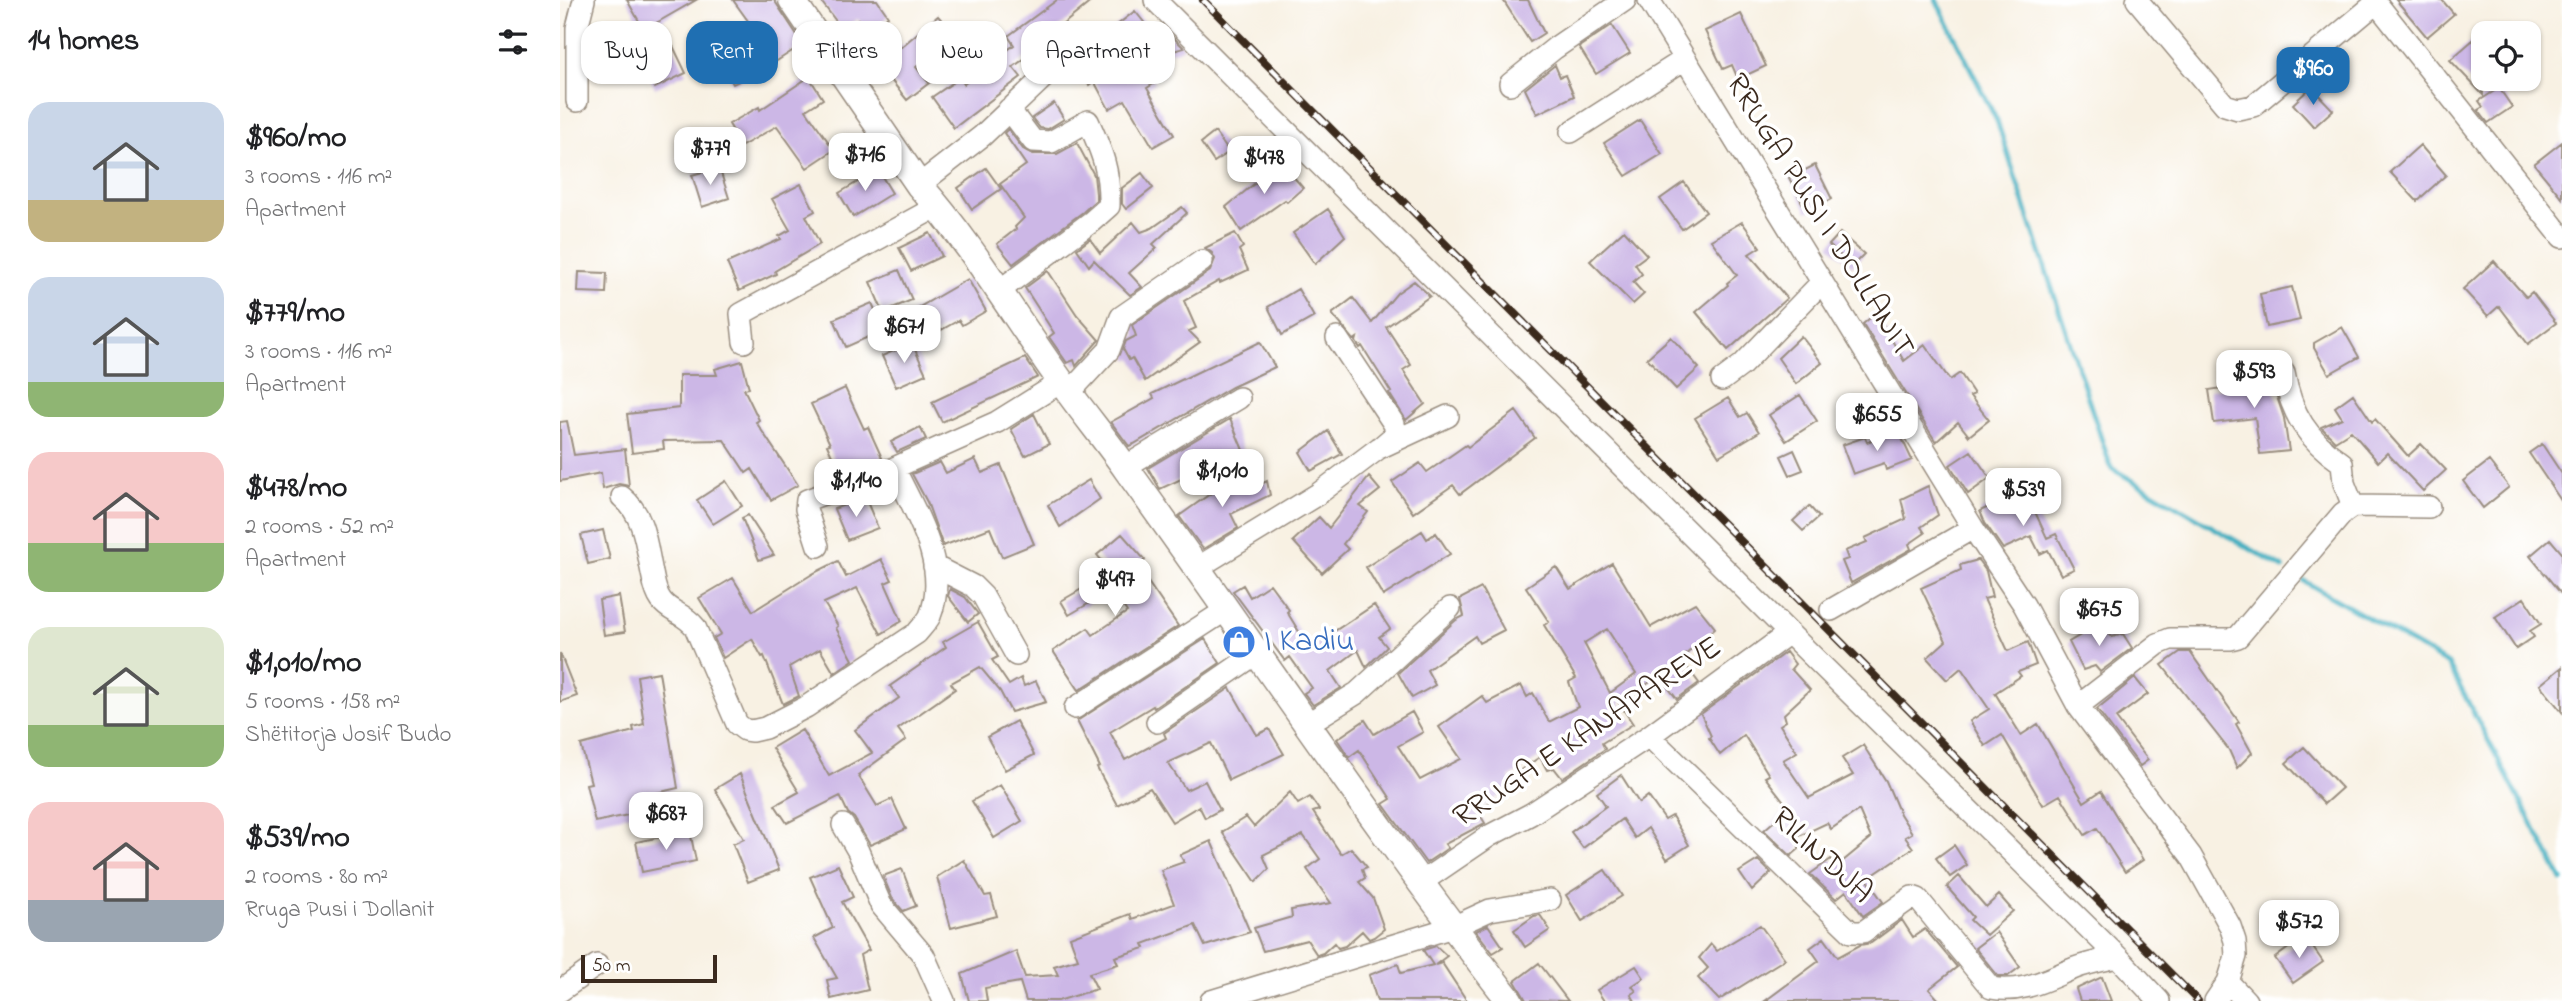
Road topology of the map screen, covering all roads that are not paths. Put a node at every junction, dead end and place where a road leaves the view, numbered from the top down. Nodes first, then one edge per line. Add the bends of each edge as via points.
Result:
1 (584, 0) edge
2 (793, 0) edge
3 (1155, 0) edge
4 (1625, 0) edge
5 (1649, 0) edge
6 (2137, 0) edge
7 (2375, 2) edge
8 (1685, 59) junction
9 (1036, 84) edge
10 (1510, 84) dead end
11 (577, 101) dead end
12 (1009, 109) junction
13 (1571, 132) dead end
14 (919, 185) junction
15 (938, 206) junction
16 (2562, 237) edge
17 (1202, 261) dead end
18 (1822, 282) junction
19 (999, 291) junction
20 (1337, 338) dead end
21 (744, 342) dead end
22 (2284, 373) dead end
23 (1722, 380) dead end
24 (1065, 387) junction
25 (1238, 398) dead end
26 (1448, 416) dead end
27 (1379, 448) junction
28 (1125, 467) junction
29 (894, 468) junction
30 (622, 497) dead end
31 (2353, 506) junction
32 (2429, 507) dead end
33 (1973, 528) junction
34 (818, 546) dead end
35 (934, 566) junction
36 (1197, 568) junction
37 (1450, 608) dead end
38 (1226, 610) junction
39 (1831, 610) dead end
40 (1789, 633) junction
41 (1256, 653) junction
42 (1016, 655) dead end
43 (2078, 706) junction
44 (1075, 708) dead end
45 (1157, 722) dead end
46 (1307, 724) junction
47 (1649, 736) junction
48 (843, 825) dead end
49 (1420, 883) junction
50 (1550, 900) dead end
51 (1453, 927) junction
52 (2118, 957) junction
53 (597, 965) dead end
54 (2228, 982) junction
55 (560, 991) edge
56 (944, 1001) edge
57 (1211, 1001) edge
58 (1510, 1001) edge
59 (2159, 1001) edge
60 (2214, 1001) edge
61 (2246, 1001) edge

1 - 11 street via 578,28
2 - 14 main road
3 - 40 street
4 - 10 street
5 - 8 street, RRUGA PUSI I DOLLANIT
6 - 7 street via 2225,105 2238,109 2253,106
7 - 16 street
8 - 13 street
8 - 18 street, RRUGA PUSI I DOLLANIT
9 - 12 street
12 - 14 street
12 - 19 street via 1033,141 1051,142 1088,121 1104,155 1109,206
14 - 15 main road
15 - 19 main road
15 - 21 street via 741,314
17 - 24 street via 1121,317 1109,350
18 - 23 street
18 - 33 street, RRUGA PUSI I DOLLANIT
19 - 24 main road
20 - 27 street via 1394,424 1396,434
22 - 31 street via 2288,398 2311,439 2342,463
24 - 28 main road
24 - 29 street
25 - 28 street
26 - 27 street
27 - 36 street via 1318,494
28 - 36 main road
29 - 34 street via 807,500
29 - 35 street
30 - 35 street via 640,517 661,600 687,616 695,627 737,724 745,730 765,728 806,706 917,633 932,609
31 - 32 street
31 - 43 street via 2238,637 2170,639 2158,644
33 - 39 street
33 - 43 street, RRUGA PUSI I DOLLANIT via 2024,605
35 - 42 street via 983,596
36 - 38 main road
37 - 46 street via 1357,692
38 - 41 main road
38 - 44 street
40 - 47 street, RRUGA E KANAPAREVE
40 - 52 street
41 - 45 street
41 - 46 main road
43 - 54 street, RRUGA PUSI I DOLLANIT via 2191,856 2230,926 2236,956
46 - 49 main road
47 - 49 street, RRUGA E KANAPAREVE
47 - 52 street, RILINDJA via 1851,932 1863,932 1912,897 1918,899 1991,988 2007,991
48 - 56 street via 881,905 924,956
49 - 51 main road
50 - 51 street via 1490,910
51 - 57 street
51 - 58 main road
52 - 59 street
53 - 55 street
54 - 60 street, RRUGA PUSI I DOLLANIT
54 - 61 street

